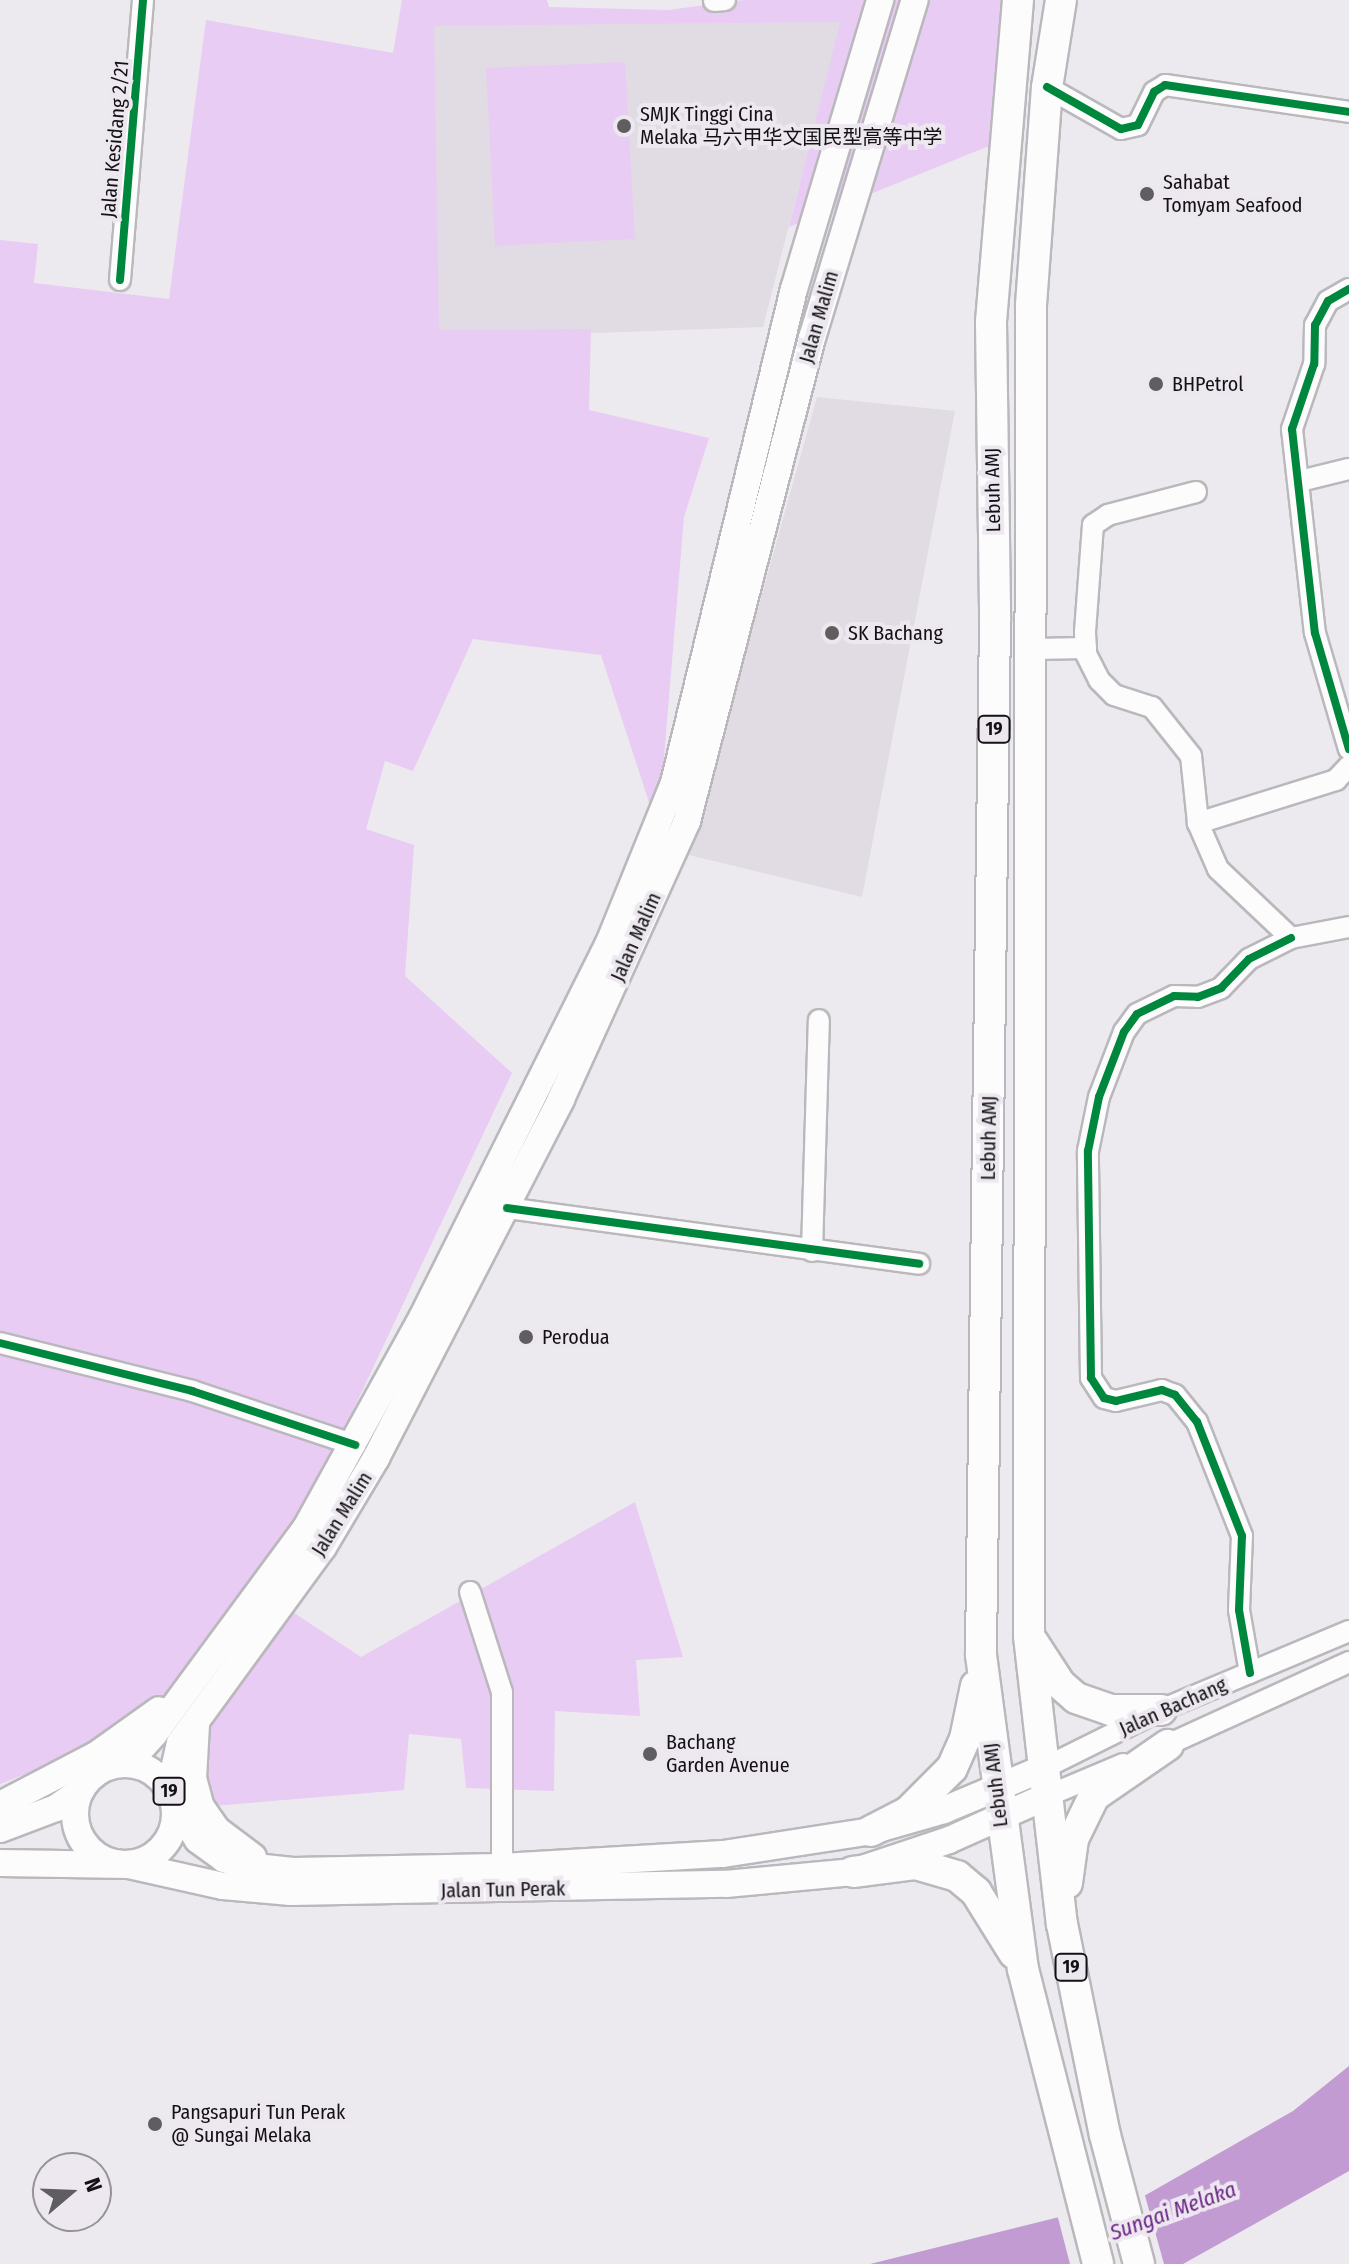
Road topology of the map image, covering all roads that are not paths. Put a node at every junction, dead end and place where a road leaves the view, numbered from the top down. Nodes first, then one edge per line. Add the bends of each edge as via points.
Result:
1 (143, 0) edge
2 (880, 0) edge
3 (915, 0) edge
4 (1018, 0) edge
5 (1061, 0) edge
6 (1047, 87) junction
7 (1349, 112) edge
8 (120, 280) dead end
9 (1349, 289) edge
10 (1349, 469) edge
11 (1300, 481) junction
12 (1196, 492) dead end
13 (1086, 648) junction
14 (1032, 649) junction
15 (1349, 749) edge
16 (1348, 774) edge
17 (1198, 823) junction
18 (1349, 927) edge
19 (1291, 938) junction
20 (819, 1020) dead end
21 (507, 1208) junction
22 (812, 1251) junction
23 (919, 1264) dead end
24 (0, 1343) edge
25 (355, 1445) junction
26 (470, 1592) dead end
27 (1349, 1631) edge
28 (1029, 1636) junction
29 (981, 1655) junction
30 (1349, 1662) edge
31 (1250, 1673) junction
32 (190, 1686) junction
33 (1161, 1710) junction
34 (197, 1717) junction
35 (1168, 1745) junction
36 (116, 1764) junction
37 (1044, 1783) junction
38 (80, 1791) junction
39 (171, 1796) junction
40 (998, 1804) junction
41 (0, 1805) edge
42 (0, 1829) edge
43 (871, 1831) junction
44 (0, 1863) edge
45 (129, 1865) junction
46 (502, 1867) junction
47 (293, 1871) junction
48 (853, 1872) junction
49 (1062, 1924) junction
50 (1023, 1969) junction
51 (1098, 2264) edge
52 (1139, 2264) edge

1 - 8 street, Jalan Kesidang 2/21
2 - 25 main road, Jalan Malim / 19 via 794,289 703,669 658,830 540,1089
3 - 21 main road, Jalan Malim / 19 via 812,338 687,821
4 - 29 highway, Lebuh AMJ / 19 via 991,322 995,621
5 - 6 highway, Lebuh AMJ / 19
6 - 7 street via 1121,129 1138,125 1154,92 1165,85
6 - 14 highway, Lebuh AMJ / 19 via 1031,306
9 - 11 street via 1328,301 1315,325 1314,364 1292,429
10 - 11 street
11 - 15 street via 1299,523 1315,633
12 - 13 street via 1108,515 1093,525
13 - 14 street
13 - 17 street via 1099,680 1114,695 1152,707 1191,756
14 - 28 highway, Lebuh AMJ / 19
16 - 17 street
17 - 19 street via 1218,869
18 - 19 street
19 - 31 street via 1249,959 1221,988 1198,997 1174,996 1137,1014 1124,1032 1099,1097 1088,1151 1095,1392 1116,1401 1162,1390 1175,1395 1197,1422 1242,1536 1239,1610
20 - 22 street
21 - 22 street
21 - 34 main road, Jalan Malim / 19 via 376,1458 323,1547
22 - 23 street
24 - 25 street via 192,1391
25 - 32 main road, Jalan Malim / 19 via 306,1528
26 - 46 street via 502,1692
27 - 31 street, Jalan Bachang
28 - 33 highway via 1060,1684 1076,1698 1110,1710
28 - 37 highway, Lebuh AMJ / 19
29 - 40 highway, Lebuh AMJ / 19
29 - 43 highway via 965,1739 952,1768 908,1812
30 - 35 street, Jalan Bachang
31 - 33 street, Jalan Bachang
32 - 36 main road, Jalan Malim / 19 via 138,1752
32 - 41 main road via 96,1755
33 - 37 street, Jalan Bachang
34 - 39 main road, Jalan Malim / 19 via 172,1759
34 - 47 main road via 192,1748 201,1807 239,1849
35 - 37 street, Jalan Bachang
35 - 49 highway via 1111,1782 1081,1816
36 - 38 main road, 19 via 101,1770
36 - 39 main road, 19 via 144,1767
37 - 40 main road
37 - 49 highway, Lebuh AMJ / 19
38 - 42 main road, 19 via 56,1808
38 - 45 main road via 75,1823 80,1838 101,1859
39 - 45 main road, 19 via 173,1828 167,1843 143,1862
39 - 47 main road, Jalan Tun Perak via 198,1840 224,1859
40 - 43 main road, Jalan Tun Perak
40 - 48 main road, Jalan Tun Perak
40 - 50 highway, Lebuh AMJ / 19
43 - 46 main road, Jalan Tun Perak via 723,1854
44 - 45 main road, Jalan Tun Perak / 19
45 - 48 main road, Jalan Tun Perak via 223,1886 291,1892 603,1888
46 - 47 main road, Jalan Tun Perak
48 - 50 highway via 916,1864 957,1876 992,1915
49 - 52 highway, Lebuh AMJ / 19 via 1105,2135
50 - 51 highway, Lebuh AMJ / 19

